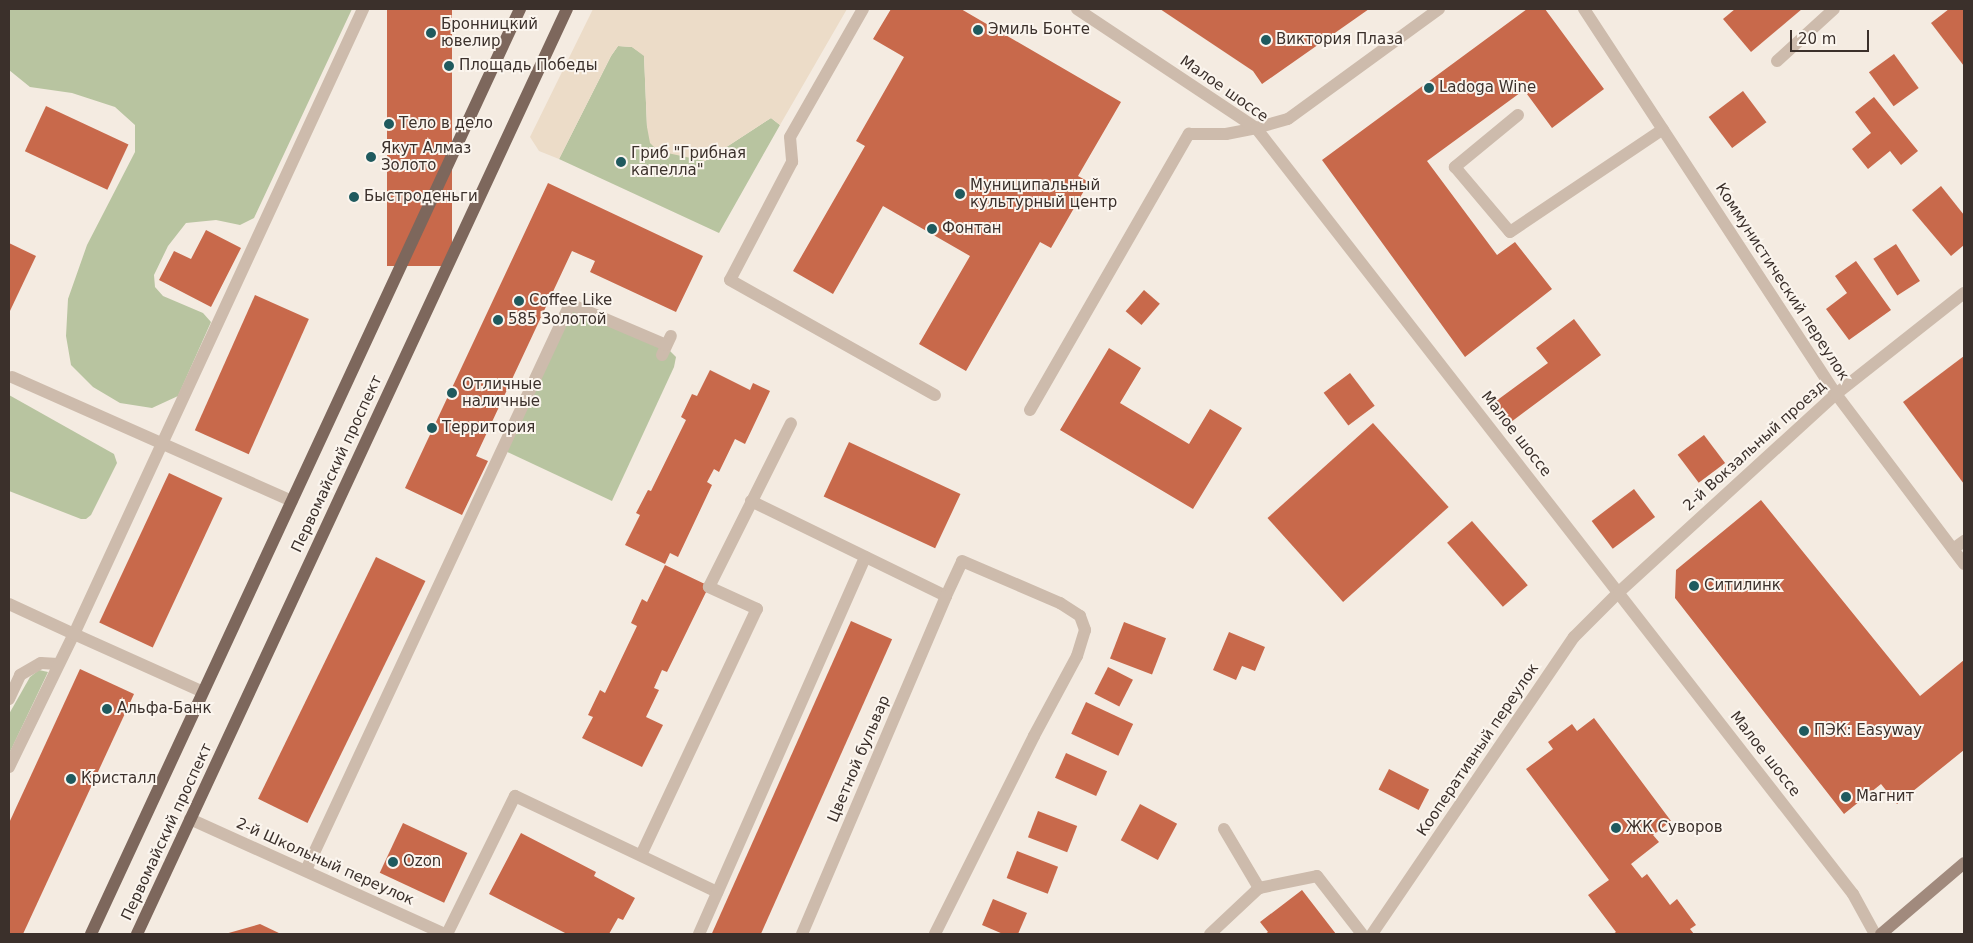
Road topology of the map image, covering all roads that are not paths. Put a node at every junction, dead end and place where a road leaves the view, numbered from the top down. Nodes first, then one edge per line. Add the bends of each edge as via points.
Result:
1 (363, 9) edge
2 (520, 9) edge
3 (567, 9) edge
4 (864, 9) edge
5 (1077, 9) edge
6 (1439, 9) edge
7 (1584, 9) edge
8 (1834, 9) edge
9 (1777, 61) dead end
10 (1518, 115) dead end
11 (1256, 128) junction
12 (1663, 129) junction
13 (1964, 293) edge
14 (666, 346) dead end
15 (12, 377) dead end
16 (1836, 394) junction
17 (935, 395) dead end
18 (1030, 410) dead end
19 (791, 423) dead end
20 (164, 444) junction
21 (292, 501) junction
22 (751, 501) junction
23 (1964, 541) edge
24 (1953, 549) junction
25 (865, 557) junction
26 (1964, 564) edge
27 (1618, 592) junction
28 (946, 596) junction
29 (9, 604) edge
30 (74, 634) junction
31 (58, 664) junction
32 (203, 692) junction
33 (9, 699) edge
34 (9, 766) edge
35 (190, 819) junction
36 (1224, 829) dead end
37 (641, 855) junction
38 (1964, 863) edge
39 (306, 870) junction
40 (1259, 888) junction
41 (717, 892) junction
42 (91, 934) edge
43 (137, 934) edge
44 (446, 934) edge
45 (699, 934) edge
46 (802, 934) edge
47 (935, 934) edge
48 (1210, 934) edge
49 (1362, 934) edge
50 (1372, 934) edge
51 (1875, 934) edge
52 (1881, 934) edge

1 - 20 street
2 - 21 main road, Первомайский проспект
3 - 35 main road, Первомайский проспект
4 - 17 street via 790,137 792,162 730,280
5 - 11 street, Малое шоссе
6 - 11 street via 1288,119
7 - 12 street, Коммунистический переулок
8 - 9 street
10 - 12 street via 1455,167 1510,232
11 - 18 street via 1226,134 1189,134
11 - 27 street, Малое шоссе
12 - 16 street, Коммунистический переулок
13 - 16 street, 2-й Вокзальный проезд
14 - 39 street via 570,304
15 - 20 street
16 - 24 street, Коммунистический переулок
16 - 27 street, 2-й Вокзальный проезд
19 - 22 street
20 - 21 street
20 - 30 street
21 - 32 main road, Первомайский проспект
22 - 25 street
22 - 37 street via 709,586 757,609
23 - 24 street
24 - 26 street, Коммунистический переулок
25 - 28 street
25 - 41 street
27 - 50 street, Кооперативный переулок via 1574,637
27 - 51 street, Малое шоссе via 1853,894
28 - 46 street, Цветной бульвар
28 - 47 street, Цветной бульвар via 962,561 1060,603 1080,616 1085,630 1077,656
29 - 30 street
30 - 31 street
30 - 32 street
31 - 33 street via 41,663 20,675
31 - 34 street
32 - 42 main road, Первомайский проспект
35 - 39 street, 2-й Школьный переулок
35 - 43 main road, Первомайский проспект
36 - 40 street
37 - 41 street
37 - 44 street via 515,796
38 - 52 main road
39 - 44 street, 2-й Школьный переулок
40 - 48 street
40 - 49 street via 1316,876
41 - 45 street

